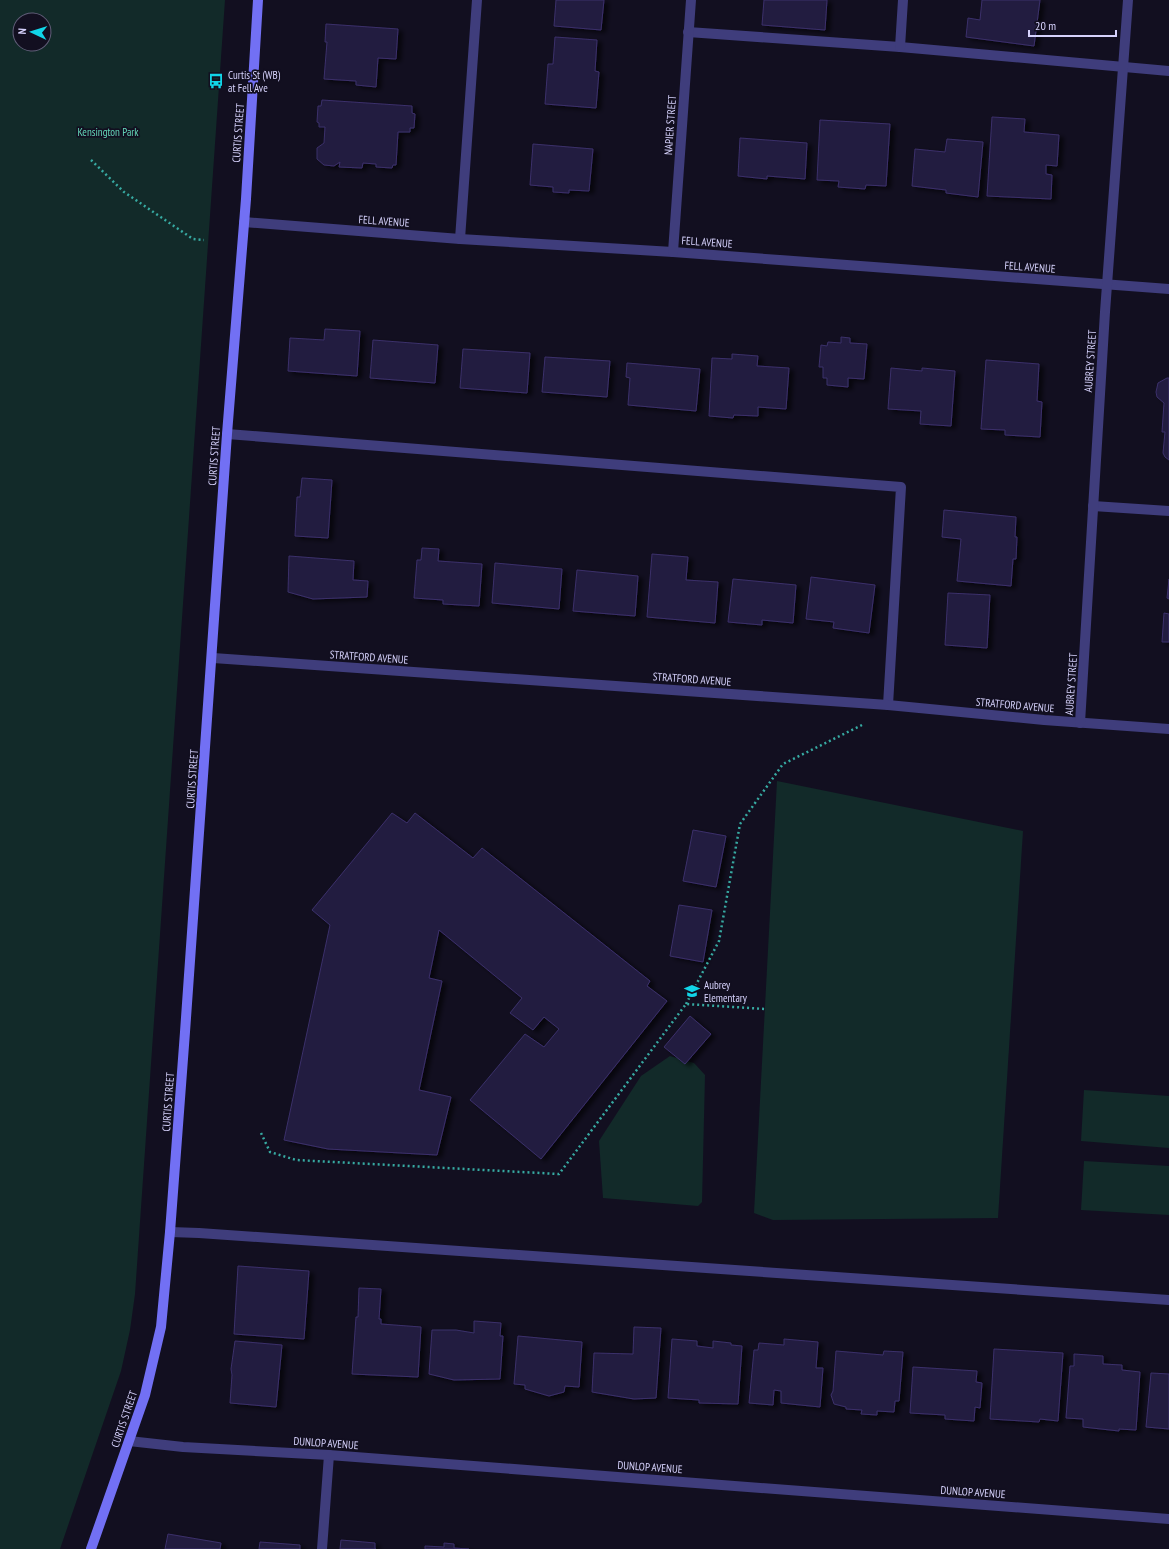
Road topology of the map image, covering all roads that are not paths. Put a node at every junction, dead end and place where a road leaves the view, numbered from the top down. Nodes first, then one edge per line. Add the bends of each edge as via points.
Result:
1 (258, 0) edge
2 (477, 0) edge
3 (691, 0) edge
4 (903, 0) edge
5 (1128, 0) edge
6 (688, 32) junction
7 (900, 47) junction
8 (1123, 67) junction
9 (1169, 71) edge
10 (244, 222) junction
11 (460, 239) junction
12 (673, 252) junction
13 (1107, 285) junction
14 (1169, 289) edge
15 (227, 434) junction
16 (1093, 506) junction
17 (1169, 511) edge
18 (213, 658) junction
19 (888, 705) junction
20 (1080, 723) junction
21 (1169, 729) edge
22 (170, 1232) junction
23 (1169, 1300) edge
24 (129, 1441) junction
25 (329, 1455) junction
26 (1169, 1519) edge
27 (90, 1549) edge
28 (322, 1549) edge

1 - 10 street, CURTIS STREET
2 - 11 street
3 - 6 street, NAPIER STREET
4 - 7 street
5 - 8 street, AUBREY STREET
6 - 7 street
6 - 12 street, NAPIER STREET
7 - 8 street
8 - 9 street
8 - 13 street, AUBREY STREET
10 - 11 street, FELL AVENUE
10 - 15 street, CURTIS STREET
11 - 12 street, FELL AVENUE
12 - 13 street, FELL AVENUE
13 - 14 street, FELL AVENUE
13 - 16 street, AUBREY STREET
15 - 18 street, CURTIS STREET
15 - 19 street via 901,487
16 - 17 street
16 - 20 street, AUBREY STREET
18 - 19 street, STRATFORD AVENUE
18 - 22 street, CURTIS STREET
19 - 20 street, STRATFORD AVENUE
20 - 21 street, STRATFORD AVENUE
22 - 23 street
22 - 24 street, CURTIS STREET via 161,1327 145,1395
24 - 25 street, DUNLOP AVENUE via 183,1448
24 - 27 street, CURTIS STREET
25 - 26 street, DUNLOP AVENUE
25 - 28 street

